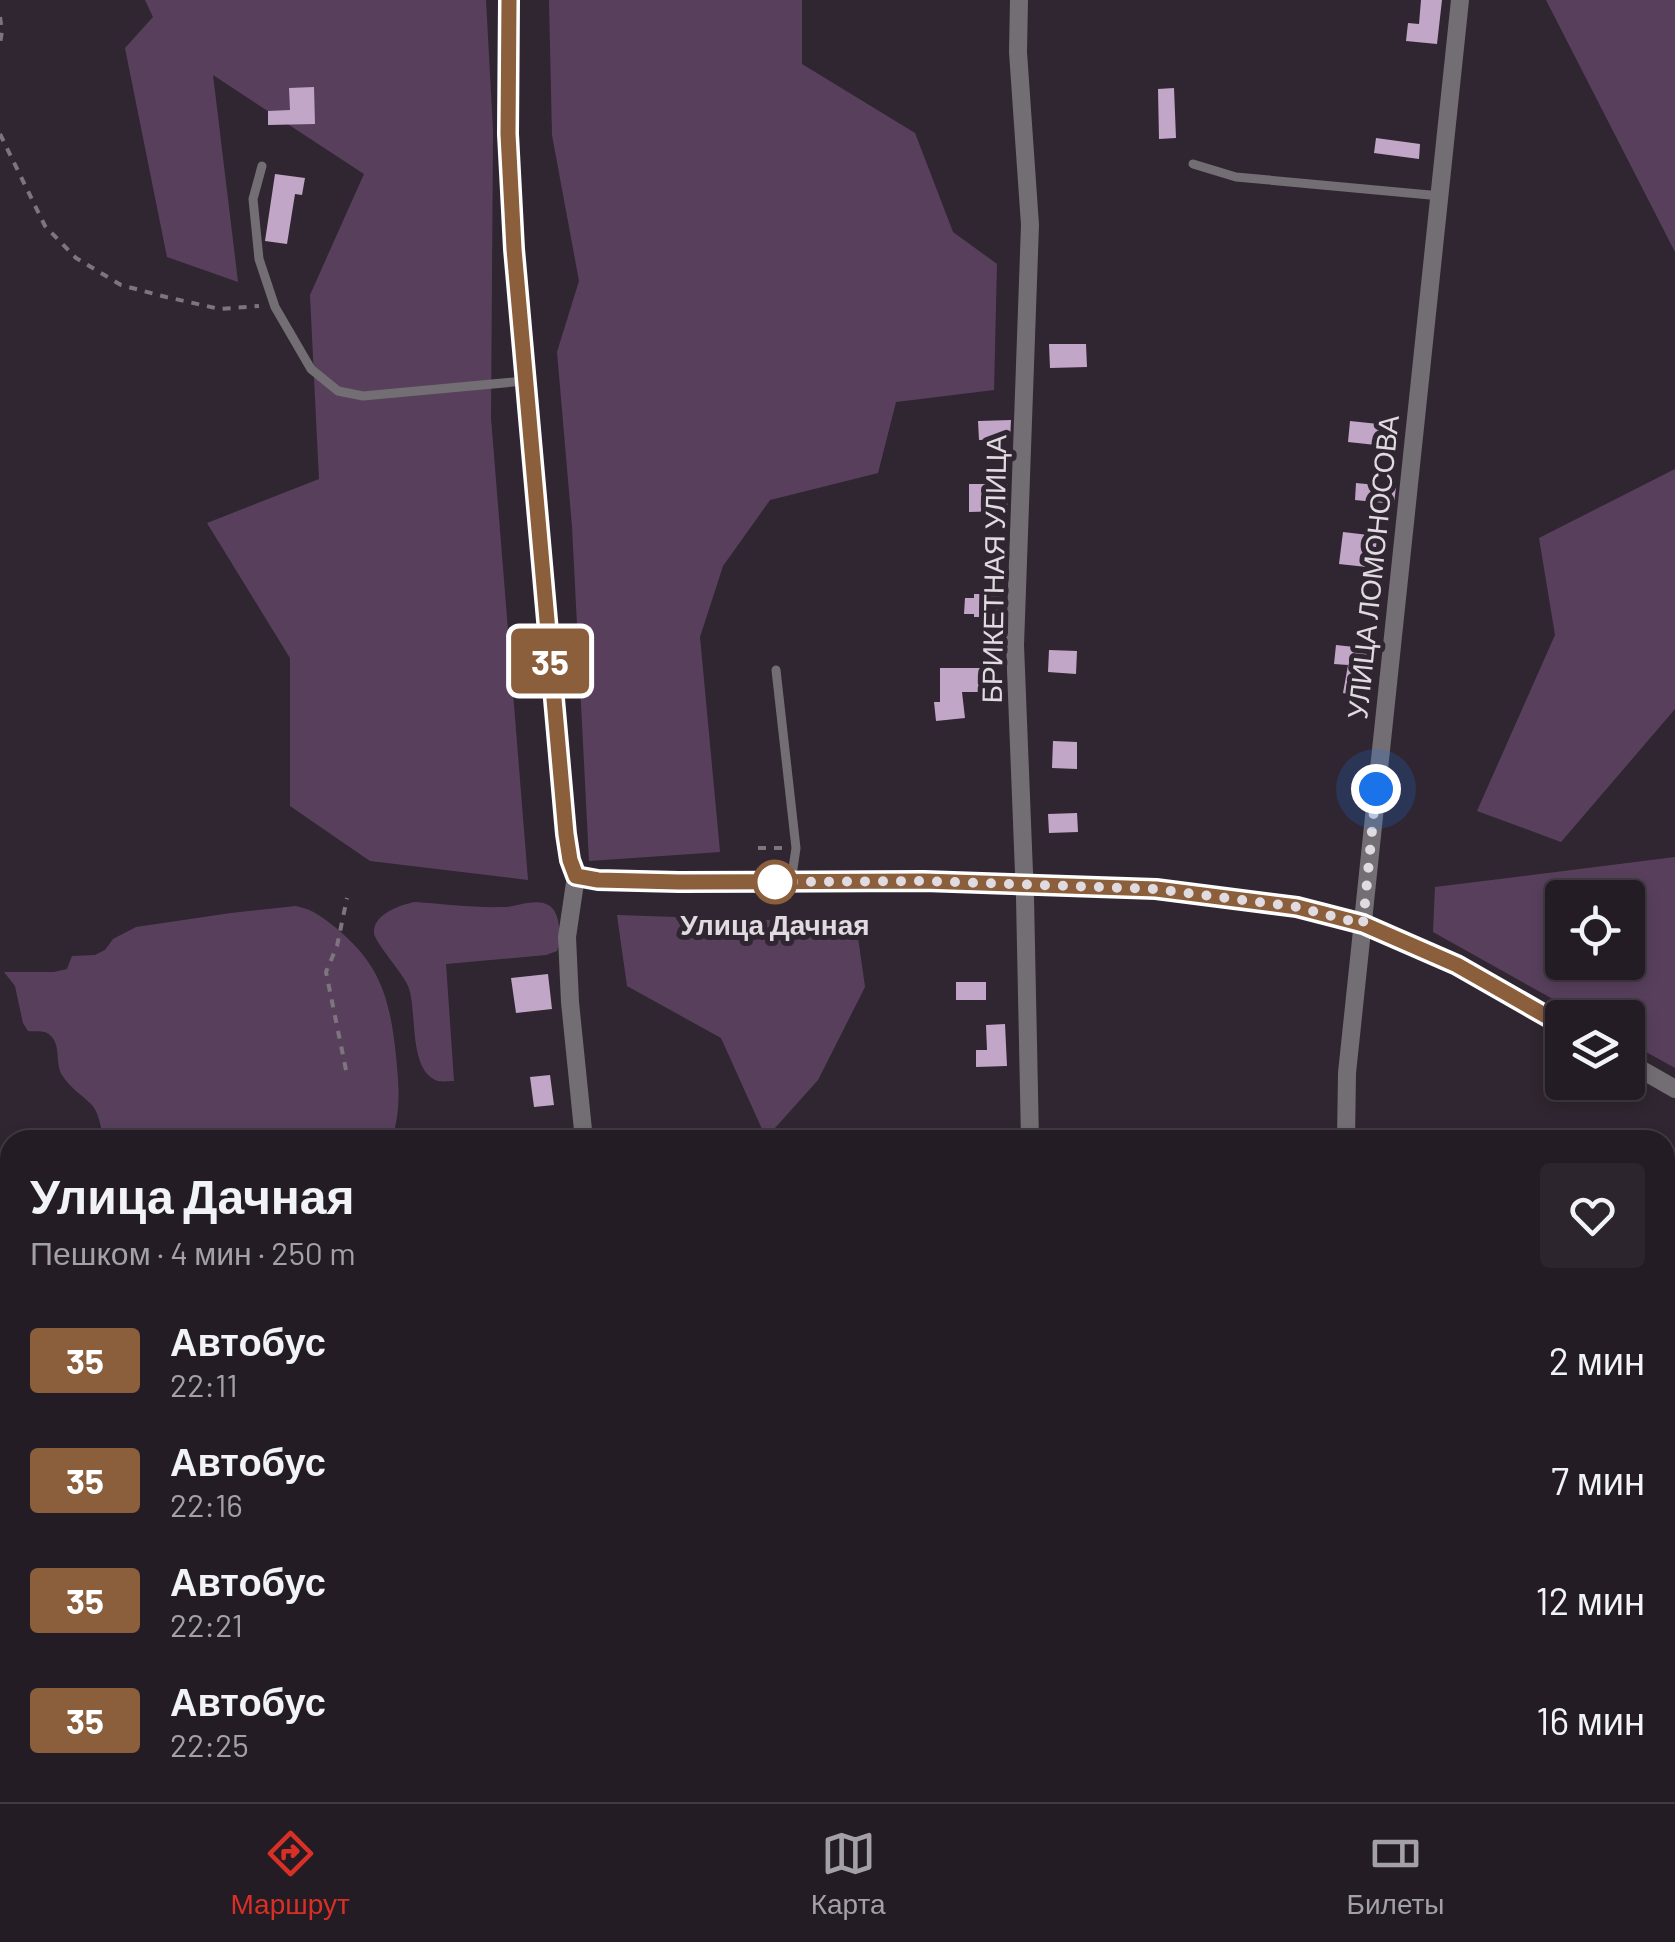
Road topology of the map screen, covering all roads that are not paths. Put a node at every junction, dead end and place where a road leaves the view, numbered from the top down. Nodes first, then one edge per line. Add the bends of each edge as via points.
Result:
1 (509, 0) edge
2 (1019, 0) edge
3 (1460, 0) edge
4 (1193, 164) dead end
5 (262, 166) dead end
6 (1440, 196) junction
7 (525, 380) junction
8 (776, 670) dead end
9 (576, 876) junction
10 (790, 882) junction
11 (1024, 884) junction
12 (1363, 924) junction
13 (1545, 1015) edge
14 (1645, 1072) edge
15 (1675, 1089) edge
16 (583, 1130) edge
17 (1030, 1130) edge
18 (1346, 1130) edge

1 - 7 street via 508,134
2 - 11 street, БРИКЕТНАЯ УЛИЦА via 1030,225 1016,644
3 - 6 street, УЛИЦА ЛОМОНОСОВА
4 - 6 lane via 1236,177
5 - 7 lane via 253,199 274,304 311,369 338,392 363,396
6 - 12 street, УЛИЦА ЛОМОНОСОВА
7 - 9 street via 566,834
8 - 10 lane via 796,848
9 - 10 street
9 - 16 street via 567,936
10 - 11 street
11 - 12 street via 1242,898
11 - 17 street, БРИКЕТНАЯ УЛИЦА
12 - 13 street via 1457,965
12 - 18 street, УЛИЦА ЛОМОНОСОВА
14 - 15 street

